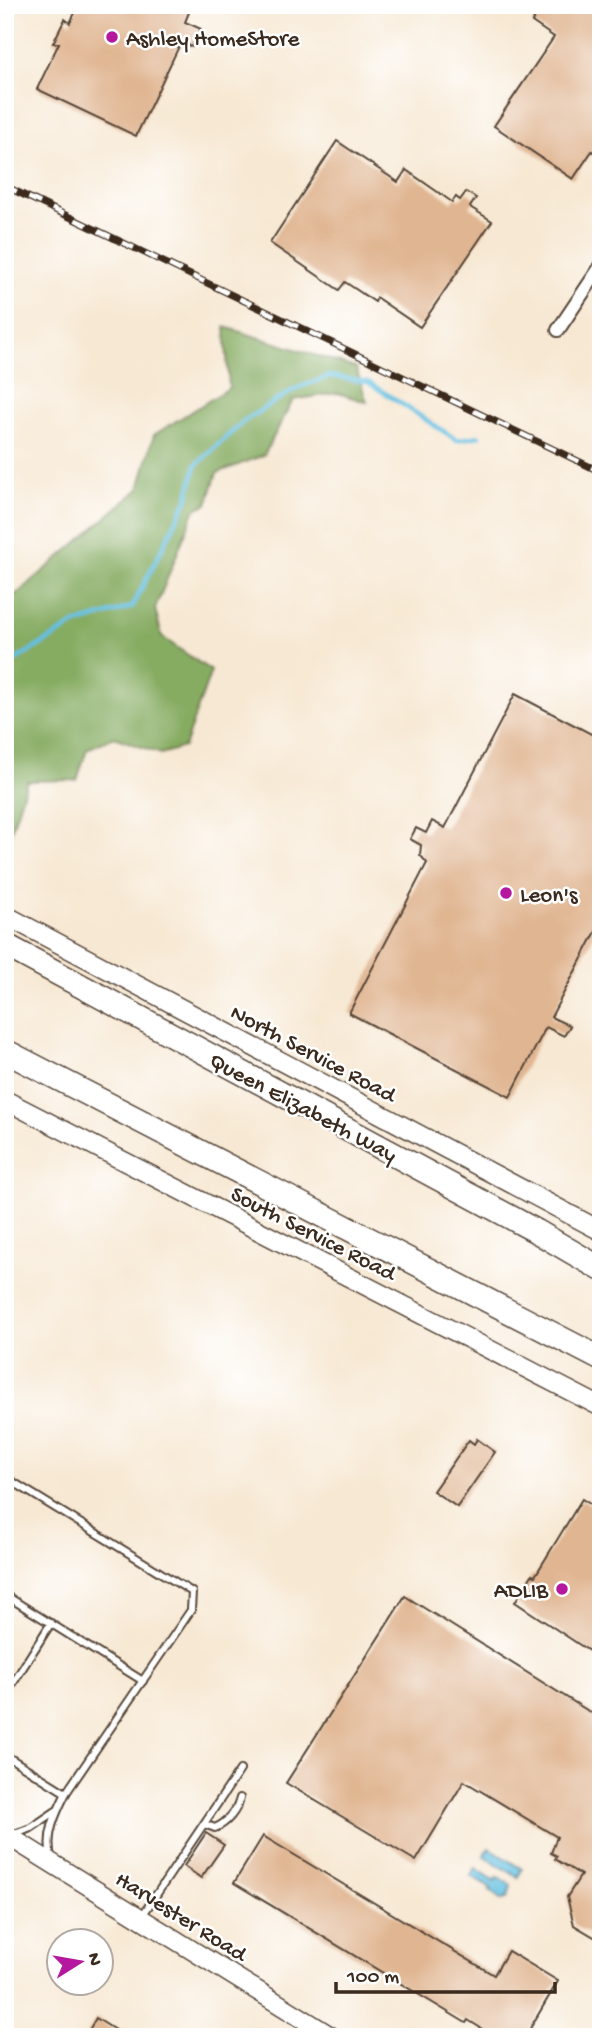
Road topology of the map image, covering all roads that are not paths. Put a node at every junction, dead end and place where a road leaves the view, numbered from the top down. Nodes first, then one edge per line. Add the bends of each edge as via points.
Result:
1 (601, 266) edge
2 (558, 330) dead end
3 (5, 915) edge
4 (5, 945) edge
5 (5, 1051) edge
6 (5, 1062) edge
7 (44, 1072) junction
8 (5, 1100) edge
9 (601, 1231) edge
10 (601, 1269) edge
11 (601, 1359) edge
12 (601, 1407) edge
13 (5, 1476) edge
14 (5, 1595) edge
15 (51, 1623) junction
16 (143, 1681) junction
17 (5, 1696) edge
18 (5, 1755) edge
19 (240, 1770) dead end
20 (66, 1793) junction
21 (240, 1798) dead end
22 (56, 1811) junction
23 (204, 1824) junction
24 (6, 1835) edge
25 (54, 1864) junction
26 (141, 1918) junction
27 (332, 2037) edge

1 - 2 street
3 - 9 street, North Service Road
4 - 10 highway, Queen Elizabeth Way
5 - 7 highway
6 - 7 highway
7 - 11 highway
8 - 12 street, South Service Road
13 - 16 lane via 192,1592 191,1609
14 - 15 lane
15 - 16 lane
15 - 17 lane
16 - 20 lane
18 - 20 lane
19 - 23 lane
20 - 22 lane
21 - 23 lane via 221,1826
22 - 24 lane via 22,1832
22 - 25 lane via 49,1842
23 - 26 lane
24 - 25 street, Harvester Road
25 - 26 street, Harvester Road
26 - 27 street, Harvester Road

